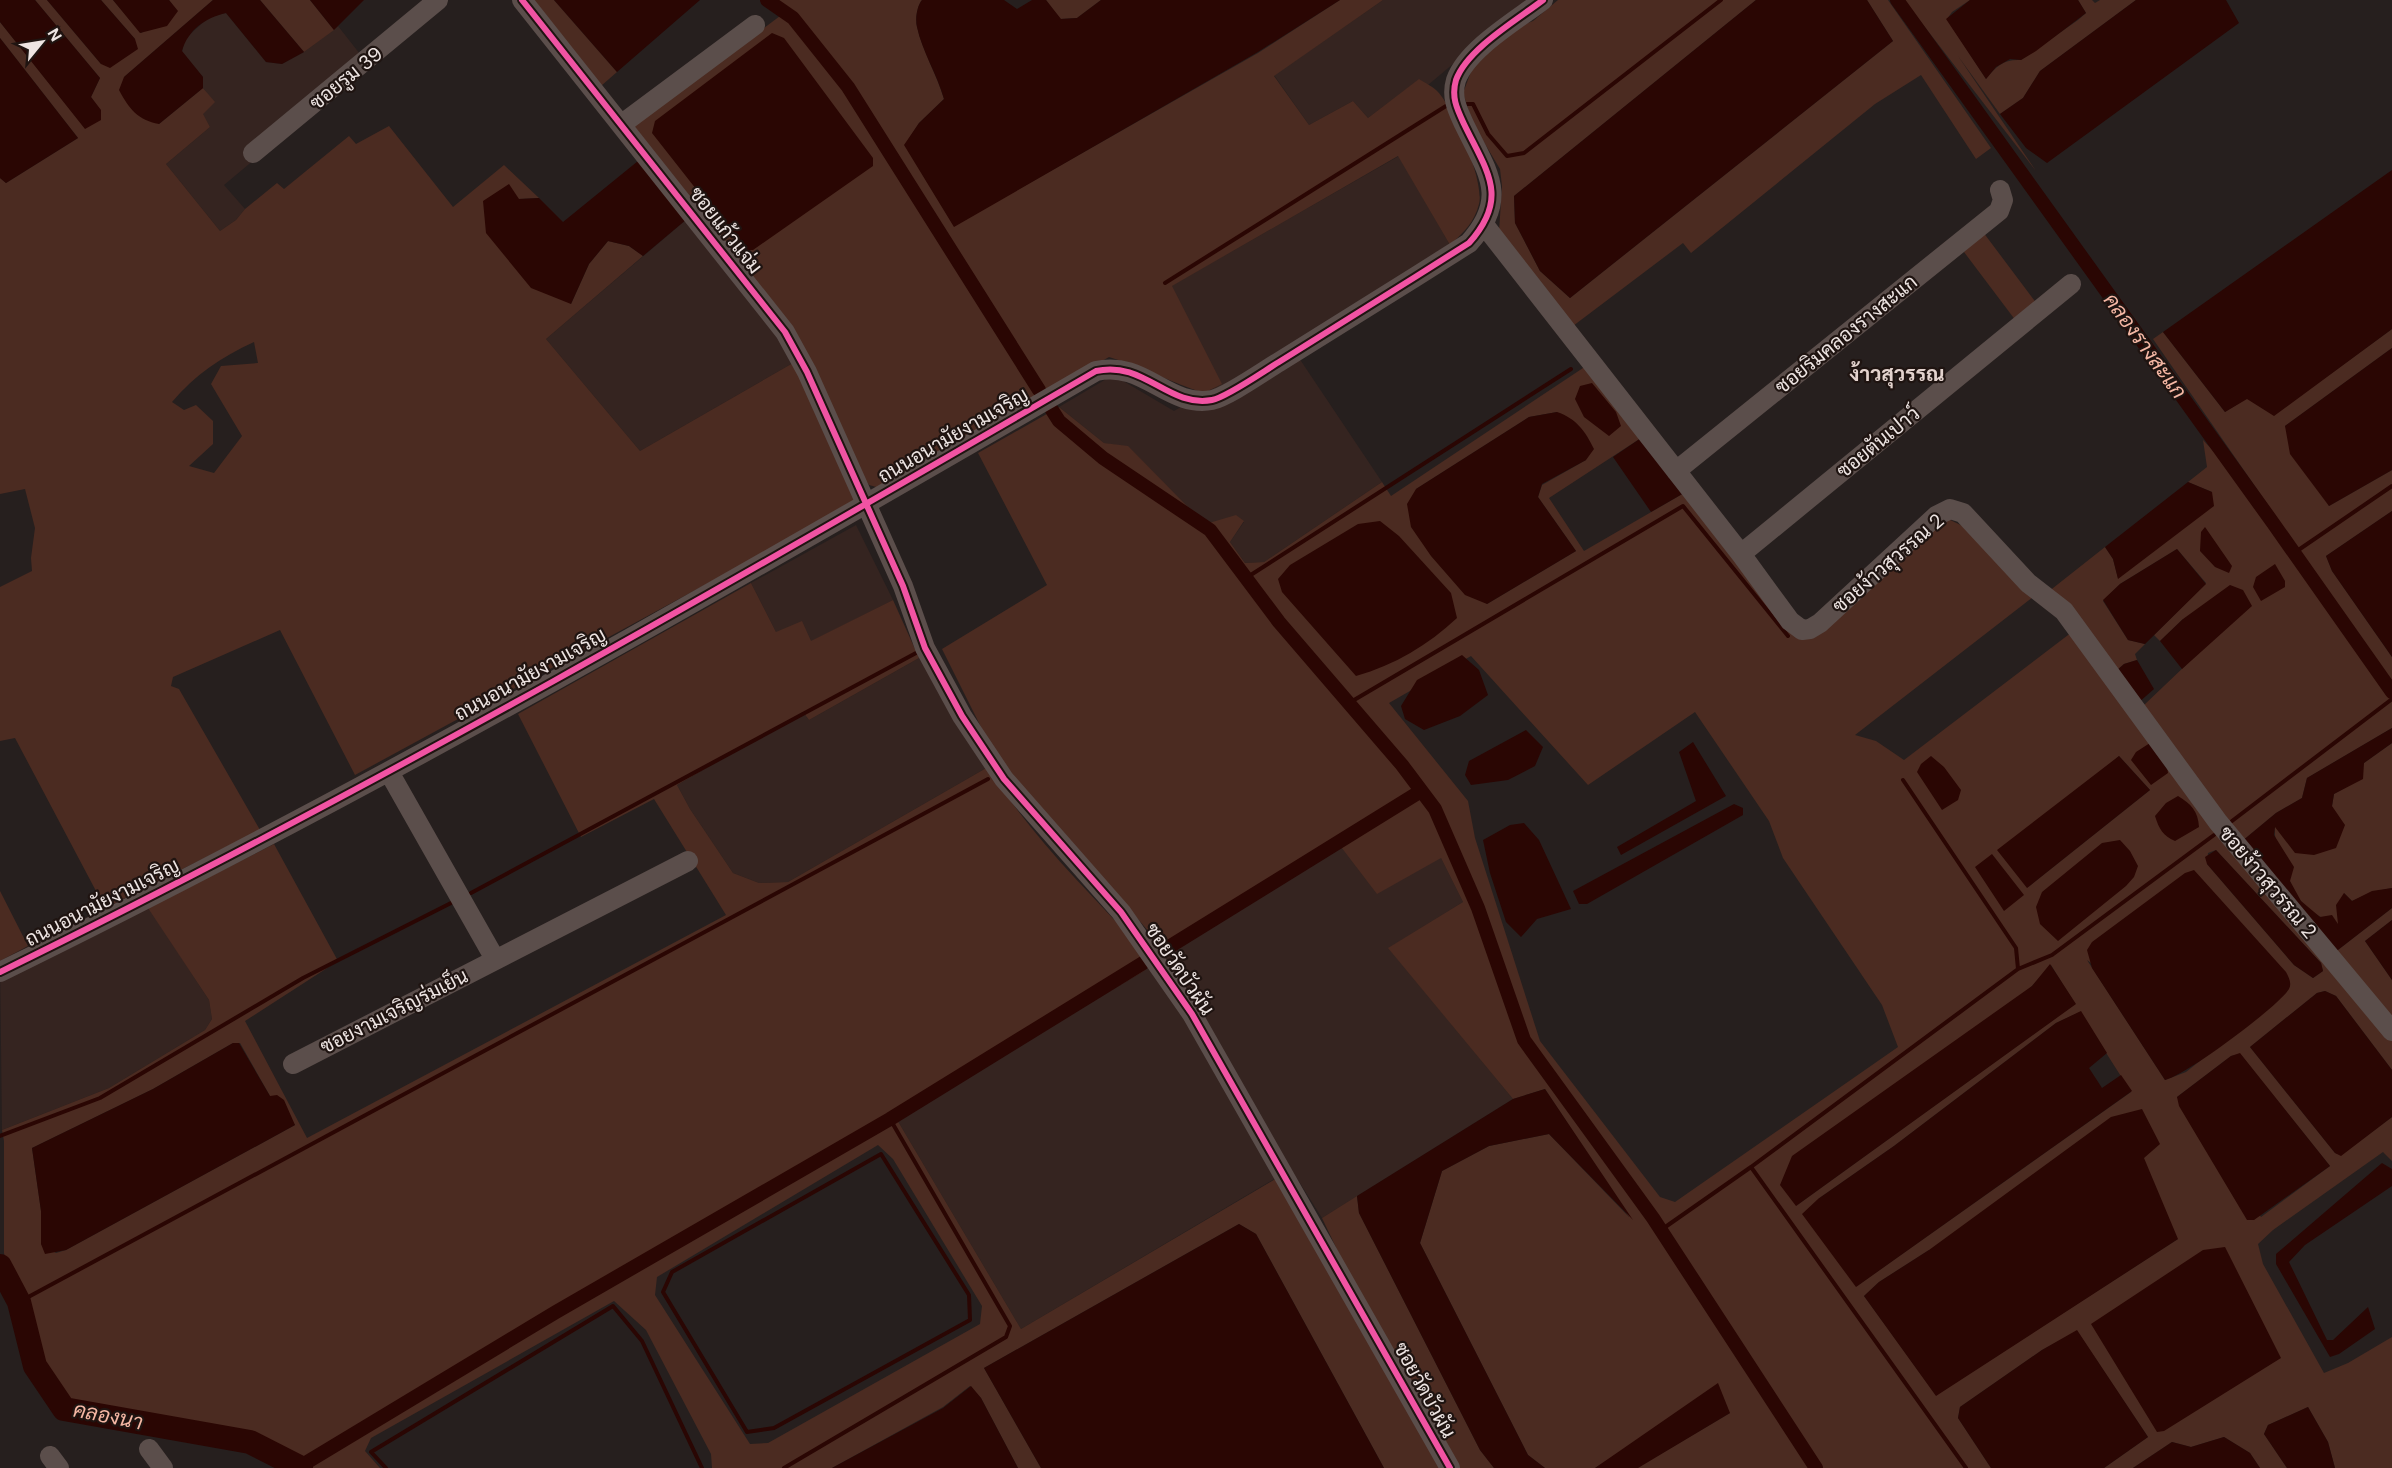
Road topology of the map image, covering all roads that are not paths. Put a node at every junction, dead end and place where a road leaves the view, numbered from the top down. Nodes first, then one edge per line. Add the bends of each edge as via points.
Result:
1 (438, 0) edge
2 (522, 0) edge
3 (1543, 0) edge
4 (755, 25) dead end
5 (622, 124) junction
6 (253, 153) dead end
7 (2000, 190) dead end
8 (1485, 226) junction
9 (2071, 285) dead end
10 (1676, 471) junction
11 (866, 504) junction
12 (1741, 554) junction
13 (389, 772) junction
14 (688, 861) dead end
15 (495, 959) junction
16 (0, 972) edge
17 (2392, 1030) edge
18 (293, 1064) dead end
19 (149, 1449) dead end
20 (163, 1468) edge
21 (1450, 1468) edge

1 - 6 street, ซอยรูม 39
2 - 5 street, ซอยแก้วแจ่ม
3 - 8 street via 1483,45 1456,80 1454,103 1488,175 1494,201
4 - 5 street
5 - 11 street, ซอยแก้วแจ่ม via 785,332
7 - 10 street, ซอยริมคลองรางสะแก via 2004,200 1999,211
8 - 10 street, ซอยง้าวสุวรรณ 2
8 - 11 street, ถนนอนามัยงามเจริญ via 1469,243 1213,400 1169,392 1130,370 1112,367 1096,371
9 - 12 street, ซอยตันเปาว์
10 - 12 street, ซอยง้าวสุวรรณ 2
11 - 13 street, ถนนอนามัยงามเจริญ
11 - 21 street, ซอยวัดบัวผัน via 903,586 925,648 962,716 1004,779 1121,912 1192,1014
12 - 17 street, ซอยง้าวสุวรรณ 2 via 1790,621 1802,630 1810,629 1936,516 1950,509 1963,513 2028,584 2064,611 2218,822
13 - 15 street
13 - 16 street, ถนนอนามัยงามเจริญ
14 - 15 street, ซอยงามเจริญร่มเย็น
15 - 18 street, ซอยงามเจริญร่มเย็น
19 - 20 street

